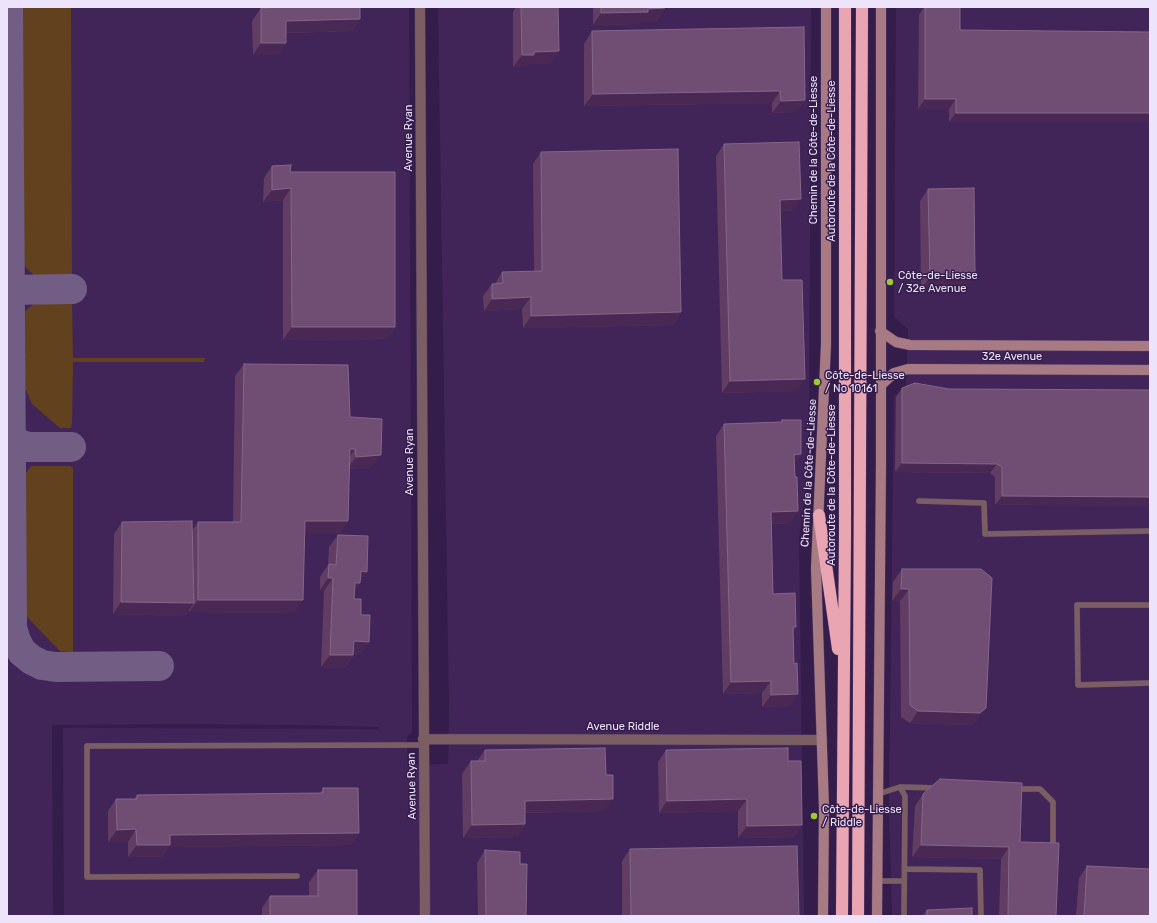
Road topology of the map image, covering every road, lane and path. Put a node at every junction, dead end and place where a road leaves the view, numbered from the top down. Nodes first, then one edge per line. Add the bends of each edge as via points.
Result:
1 (420, 7) edge
2 (826, 7) edge
3 (845, 7) edge
4 (862, 7) edge
5 (881, 7) edge
6 (880, 331) junction
7 (1150, 346) edge
8 (1150, 370) edge
9 (880, 386) junction
10 (919, 501) dead end
11 (819, 515) junction
12 (1150, 531) edge
13 (1150, 605) edge
14 (1150, 683) edge
15 (844, 687) junction
16 (822, 740) junction
17 (423, 742) junction
18 (900, 787) junction
19 (946, 788) edge
20 (1009, 789) edge
21 (878, 794) junction
22 (1053, 855) edge
23 (904, 870) junction
24 (297, 876) dead end
25 (877, 881) junction
26 (904, 881) junction
27 (425, 916) edge
28 (823, 916) edge
29 (842, 916) edge
30 (858, 916) edge
31 (877, 916) edge
32 (904, 916) edge
33 (981, 916) edge

1 - 17 street, Avenue Ryan
2 - 11 main road, Chemin de la Côte-de-Liesse via 826,344
3 - 15 highway, Autoroute de la Côte-de-Liesse
4 - 30 highway
5 - 6 main road
6 - 7 main road, 32e Avenue via 896,342 910,345
6 - 9 main road
8 - 9 main road, 32e Avenue via 908,369 894,373
9 - 21 main road
10 - 12 lane via 984,503 985,534
11 - 15 highway
11 - 16 main road, Chemin de la Côte-de-Liesse via 816,601
13 - 14 lane via 1077,605 1078,685
15 - 29 highway, Autoroute de la Côte-de-Liesse
16 - 17 street, Avenue Riddle
16 - 28 main road, Chemin de la Côte-de-Liesse
17 - 24 lane via 87,746 87,877
17 - 27 street, Avenue Ryan
18 - 19 lane
18 - 21 lane
18 - 23 lane via 905,796
20 - 22 lane via 1040,789 1053,802
21 - 25 main road
23 - 26 lane
23 - 33 lane via 980,870
25 - 26 lane
25 - 31 main road
26 - 32 lane

